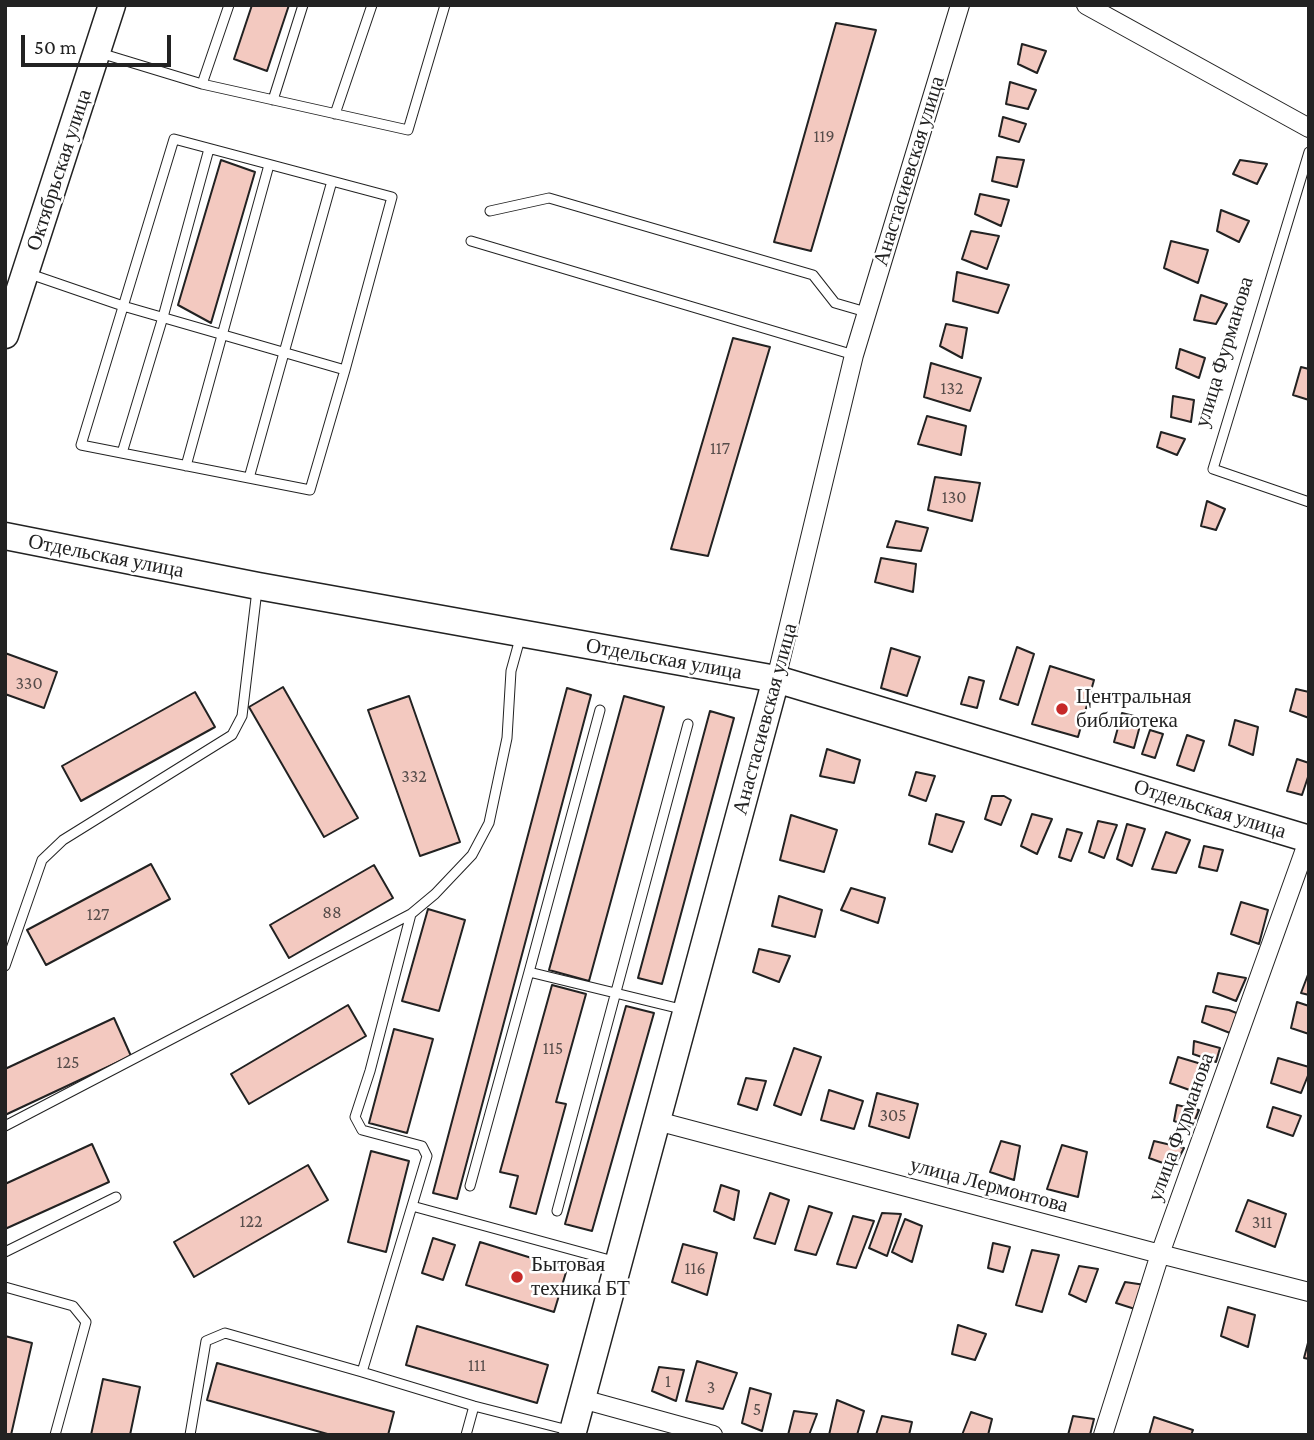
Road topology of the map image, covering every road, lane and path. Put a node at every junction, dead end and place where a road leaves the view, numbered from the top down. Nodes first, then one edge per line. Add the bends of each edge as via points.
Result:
1 (112, 5) edge
2 (229, 5) edge
3 (303, 5) edge
4 (372, 5) edge
5 (445, 5) edge
6 (960, 5) edge
7 (1086, 5) edge
8 (98, 52) junction
9 (202, 84) junction
10 (273, 100) junction
11 (335, 114) junction
12 (1309, 128) edge
13 (209, 149) junction
14 (1309, 152) edge
15 (269, 165) junction
16 (332, 181) junction
17 (490, 211) dead end
18 (471, 241) dead end
19 (25, 272) junction
20 (123, 306) junction
21 (866, 312) junction
22 (163, 317) junction
23 (5, 335) edge
24 (222, 335) junction
25 (284, 352) junction
26 (854, 355) junction
27 (345, 370) junction
28 (122, 453) junction
29 (186, 466) junction
30 (249, 478) junction
31 (1309, 502) edge
32 (5, 536) edge
33 (258, 586) junction
34 (522, 633) junction
35 (776, 679) junction
36 (600, 710) dead end
37 (688, 724) dead end
38 (1309, 838) edge
39 (411, 914) junction
40 (5, 965) edge
41 (529, 972) junction
42 (616, 993) junction
43 (687, 1010) junction
44 (657, 1121) junction
45 (5, 1126) edge
46 (470, 1186) dead end
47 (116, 1197) dead end
48 (412, 1206) junction
49 (556, 1212) dead end
50 (5, 1252) edge
51 (1160, 1254) junction
52 (619, 1262) junction
53 (5, 1287) edge
54 (1309, 1292) edge
55 (362, 1372) junction
56 (582, 1399) junction
57 (474, 1406) junction
58 (573, 1433) edge
59 (55, 1435) edge
60 (190, 1435) edge
61 (466, 1435) edge
62 (713, 1435) edge
63 (1103, 1435) edge

1 - 8 street, Октябрьская улица
2 - 9 lane
3 - 10 lane
4 - 11 lane
5 - 11 lane via 408,130
6 - 21 street, Анастасиевская улица
7 - 12 street
8 - 9 lane
8 - 19 street, Октябрьская улица
9 - 10 lane
10 - 11 lane
13 - 15 lane
13 - 20 lane via 174,139
13 - 22 lane
14 - 31 lane, улица Фурманова via 1213,469
15 - 16 lane
15 - 24 lane
16 - 25 lane
16 - 27 lane via 392,197
17 - 21 lane via 549,198 813,275 835,303
18 - 26 lane
19 - 20 lane
19 - 23 street, Октябрьская улица
20 - 22 lane
20 - 28 lane via 81,445
21 - 26 street, Анастасиевская улица
22 - 24 lane
22 - 28 lane
24 - 25 lane
24 - 29 lane
25 - 27 lane
25 - 30 lane
26 - 35 street, Анастасиевская улица
27 - 30 lane via 310,490
28 - 29 lane
29 - 30 lane
32 - 33 street, Отдельская улица
33 - 34 street, Отдельская улица
33 - 40 lane via 242,716 232,735 64,840 42,860
34 - 35 street, Отдельская улица
34 - 39 lane via 511,671 508,738 489,823 472,855
35 - 38 street, Отдельская улица
35 - 43 street, Анастасиевская улица
36 - 41 lane
37 - 42 lane
38 - 51 street, улица Фурманова
39 - 45 lane
39 - 48 lane via 355,1117 362,1130 422,1146 427,1156
41 - 42 lane
41 - 46 lane
42 - 43 lane
42 - 49 lane
43 - 44 street, Анастасиевская улица
44 - 51 street, улица Лермонтова
44 - 52 street, Анастасиевская улица
47 - 50 lane
48 - 52 lane
48 - 55 lane
51 - 54 street, улица Лермонтова
51 - 63 street, улица Фурманова
52 - 56 street, Анастасиевская улица
53 - 59 lane via 74,1306 86,1322
55 - 57 lane
55 - 60 lane via 225,1333 206,1341
56 - 58 street, Анастасиевская улица
56 - 62 street
57 - 58 lane
57 - 61 lane

